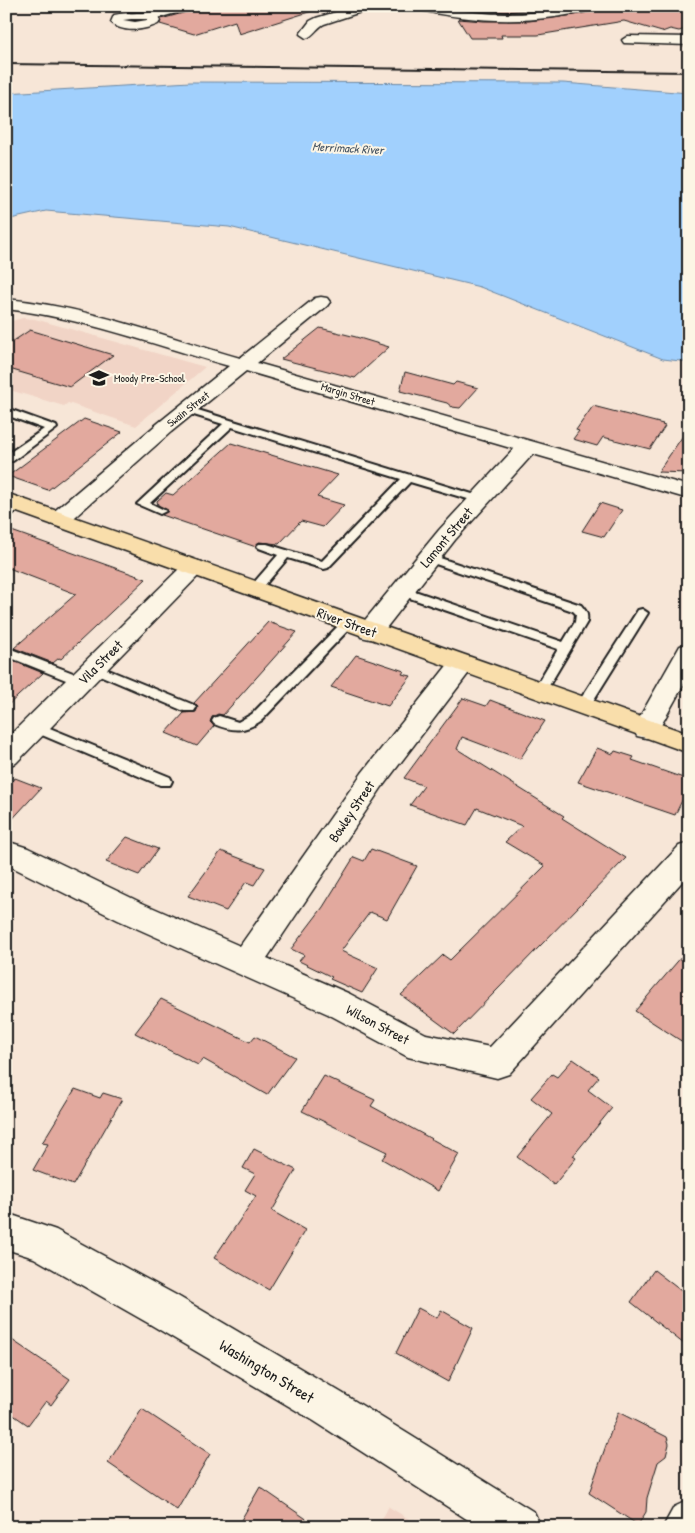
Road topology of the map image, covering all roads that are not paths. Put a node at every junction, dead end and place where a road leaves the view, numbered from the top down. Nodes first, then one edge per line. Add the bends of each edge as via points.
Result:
1 (189, 6) edge
2 (369, 6) edge
3 (415, 6) edge
4 (594, 6) edge
5 (150, 16) dead end
6 (306, 34) dead end
7 (628, 40) dead end
8 (689, 40) edge
9 (320, 302) dead end
10 (11, 308) edge
11 (244, 364) junction
12 (188, 410) junction
13 (6, 412) edge
14 (230, 423) junction
15 (526, 448) junction
16 (6, 458) edge
17 (408, 478) junction
18 (689, 493) edge
19 (478, 499) junction
20 (10, 507) edge
21 (160, 511) dead end
22 (59, 519) junction
23 (263, 546) dead end
24 (286, 553) junction
25 (428, 558) junction
26 (194, 567) junction
27 (255, 588) junction
28 (402, 591) junction
29 (642, 613) dead end
30 (359, 627) junction
31 (566, 647) junction
32 (6, 651) edge
33 (689, 652) edge
34 (462, 664) junction
35 (88, 674) junction
36 (538, 691) junction
37 (583, 706) junction
38 (189, 708) dead end
39 (218, 721) dead end
40 (35, 727) junction
41 (646, 729) junction
42 (689, 744) edge
43 (6, 756) edge
44 (164, 782) dead end
45 (6, 852) edge
46 (689, 854) edge
47 (248, 962) junction
48 (6, 1231) edge
49 (689, 1522) edge
50 (519, 1527) edge
51 (685, 1527) edge

1 - 5 street
2 - 6 street via 320,21
3 - 4 street via 458,14 522,17
7 - 8 street
9 - 11 street, Swain Street
10 - 11 street, Margin Street via 78,317
11 - 12 street, Swain Street
11 - 15 street, Margin Street
12 - 14 lane
12 - 22 street, Swain Street
13 - 16 lane via 52,428
14 - 17 lane
14 - 21 lane via 143,504
15 - 18 street, Margin Street
15 - 19 street, Lamont Street
17 - 19 lane
17 - 24 lane via 324,565
19 - 25 street, Lamont Street
20 - 22 main road, River Street
22 - 26 main road, River Street
23 - 24 lane
24 - 27 lane
25 - 28 street, Lamont Street
25 - 31 lane via 577,608 582,614 581,622
26 - 27 main road, River Street
26 - 35 street, Vila Street
27 - 30 main road, River Street
28 - 30 street, Lamont Street
28 - 31 lane
29 - 37 lane
30 - 34 main road, River Street
30 - 39 lane via 242,728
31 - 36 lane
32 - 35 lane
33 - 41 street
34 - 36 main road, River Street
34 - 47 street, Bowley Street via 372,780
35 - 38 lane
35 - 40 street, Vila Street
36 - 37 main road, River Street
37 - 41 main road, River Street
40 - 43 street, Vila Street
40 - 44 lane
41 - 42 main road, River Street
45 - 47 street, Wilson Street via 129,911
46 - 47 street, Wilson Street via 497,1063 420,1047 339,1004
48 - 50 street, Washington Street via 43,1243 162,1309 328,1407
49 - 51 street

